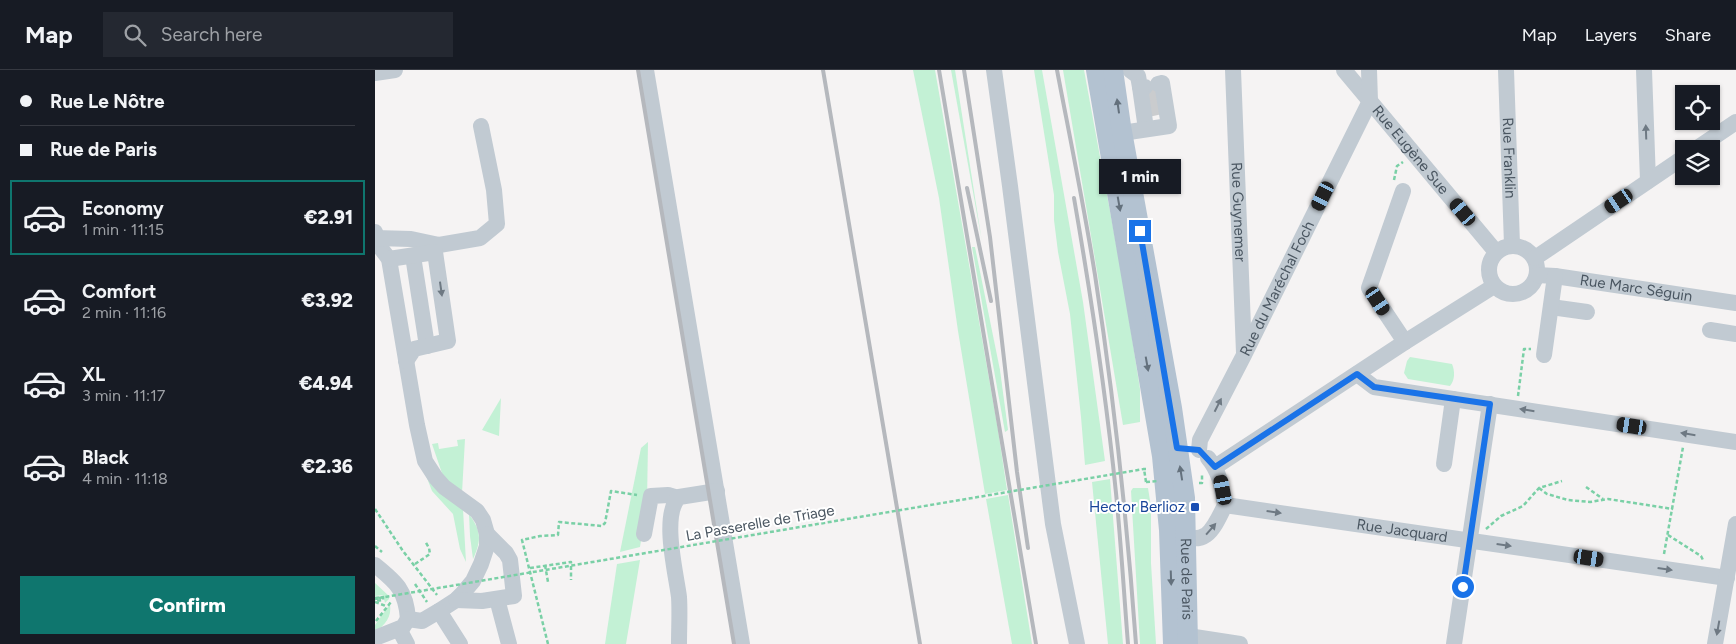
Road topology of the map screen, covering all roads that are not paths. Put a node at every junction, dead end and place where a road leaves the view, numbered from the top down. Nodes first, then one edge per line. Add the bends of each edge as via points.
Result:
1 (395, 70) edge
2 (646, 70) edge
3 (994, 70) edge
4 (1096, 70) edge
5 (1113, 70) edge
6 (1130, 70) edge
7 (1233, 70) edge
8 (1344, 70) edge
9 (1369, 70) edge
10 (1506, 70) edge
11 (1644, 70) edge
12 (375, 73) edge
13 (1152, 97) junction
14 (1369, 101) junction
15 (1736, 122) edge
16 (481, 126) dead end
17 (1146, 130) junction
18 (1122, 133) junction
19 (1709, 140) edge
20 (1675, 163) edge
21 (1648, 181) junction
22 (1403, 192) road end
23 (376, 236) edge
24 (1512, 246) junction
25 (437, 249) junction
26 (1496, 252) junction
27 (413, 256) junction
28 (1535, 258) junction
29 (389, 259) junction
30 (1537, 276) junction
31 (1555, 276) junction
32 (1494, 286) junction
33 (1736, 303) edge
34 (1551, 307) junction
35 (1587, 312) dead end
36 (1710, 330) dead end
37 (1736, 334) edge
38 (1405, 342) junction
39 (427, 346) junction
40 (1545, 352) road end
41 (1244, 355) junction
42 (406, 361) junction
43 (1357, 374) junction
44 (1453, 399) junction
45 (1490, 404) junction
46 (1736, 442) edge
47 (1199, 450) junction
48 (1170, 452) junction
49 (1443, 464) dead end
50 (1215, 467) junction
51 (717, 491) junction
52 (678, 498) junction
53 (1225, 505) junction
54 (1736, 524) edge
55 (487, 534) junction
56 (644, 534) dead end
57 (1178, 534) junction
58 (1475, 541) junction
59 (375, 565) edge
60 (1727, 578) junction
61 (497, 599) junction
62 (1729, 603) edge
63 (447, 606) junction
64 (403, 624) junction
65 (375, 638) edge
66 (1183, 641) edge
67 (407, 644) edge
68 (460, 644) edge
69 (509, 644) edge
70 (679, 644) edge
71 (742, 644) edge
72 (1077, 644) edge
73 (1240, 644) edge
74 (1454, 644) edge
75 (1715, 644) edge

1 - 12 street
2 - 51 street
3 - 72 street via 1053,524
4 -> 48 main road, Rue de Paris
18 -> 5 main road, Rue de Paris
6 - 13 street
7 - 41 street, Rue Guynemer
8 - 14 street, Rue Eugène Sue
9 - 14 street
10 - 24 street, Rue Franklin
21 -> 11 street
13 - 17 street
13 - 17 street via 1169,126
14 - 26 street, Rue Eugène Sue
14 - 41 street, Rue du Maréchal Foch
15 - 19 street
16 - 25 street via 494,190 497,224 480,238
17 - 18 street
18 - 48 main road, Rue de Paris
20 - 21 street
21 - 28 street
22 - 38 street via 1369,288
23 - 25 street via 411,239
23 - 29 street
24 - 26 street
24 - 28 street via 1525,249
25 - 27 street
25 -> 39 street via 448,341
26 - 32 street via 1488,272
27 - 29 street
27 - 39 street
28 - 30 street
29 - 42 street
30 - 31 street, Rue Marc Séguin
30 - 32 street via 1529,288 1515,295
31 - 33 street, Rue Marc Séguin
31 - 34 street
32 - 38 street
34 - 35 street
34 - 40 street
36 - 37 street
38 - 43 street
39 - 42 street via 414,349
47 -> 41 street, Rue du Maréchal Foch via 1200,440
42 - 55 street via 425,461 444,487 477,511
43 - 44 street via 1374,387
43 - 50 street
44 - 45 street
44 - 49 street
46 -> 45 street
45 - 58 street
47 - 48 street
47 - 50 street
48 - 57 main road, Rue de Paris
50 - 53 street
51 - 52 street
51 - 71 street
52 - 56 street via 651,496
52 - 70 street via 670,539 679,598
57 -> 53 street via 1199,539 1211,530
53 -> 58 street, Rue Jacquard
54 - 60 street
55 - 61 street via 509,557 515,591 512,597
55 - 63 street via 485,552 473,581
57 - 66 main road, Rue de Paris
58 -> 60 street, Rue Jacquard
58 - 74 street
59 - 64 street via 401,590 407,606
60 - 62 street
61 - 63 street
61 - 69 street
62 -> 75 street
63 - 64 street via 422,621
63 - 68 street
64 - 65 street
64 - 67 street
66 - 73 street

